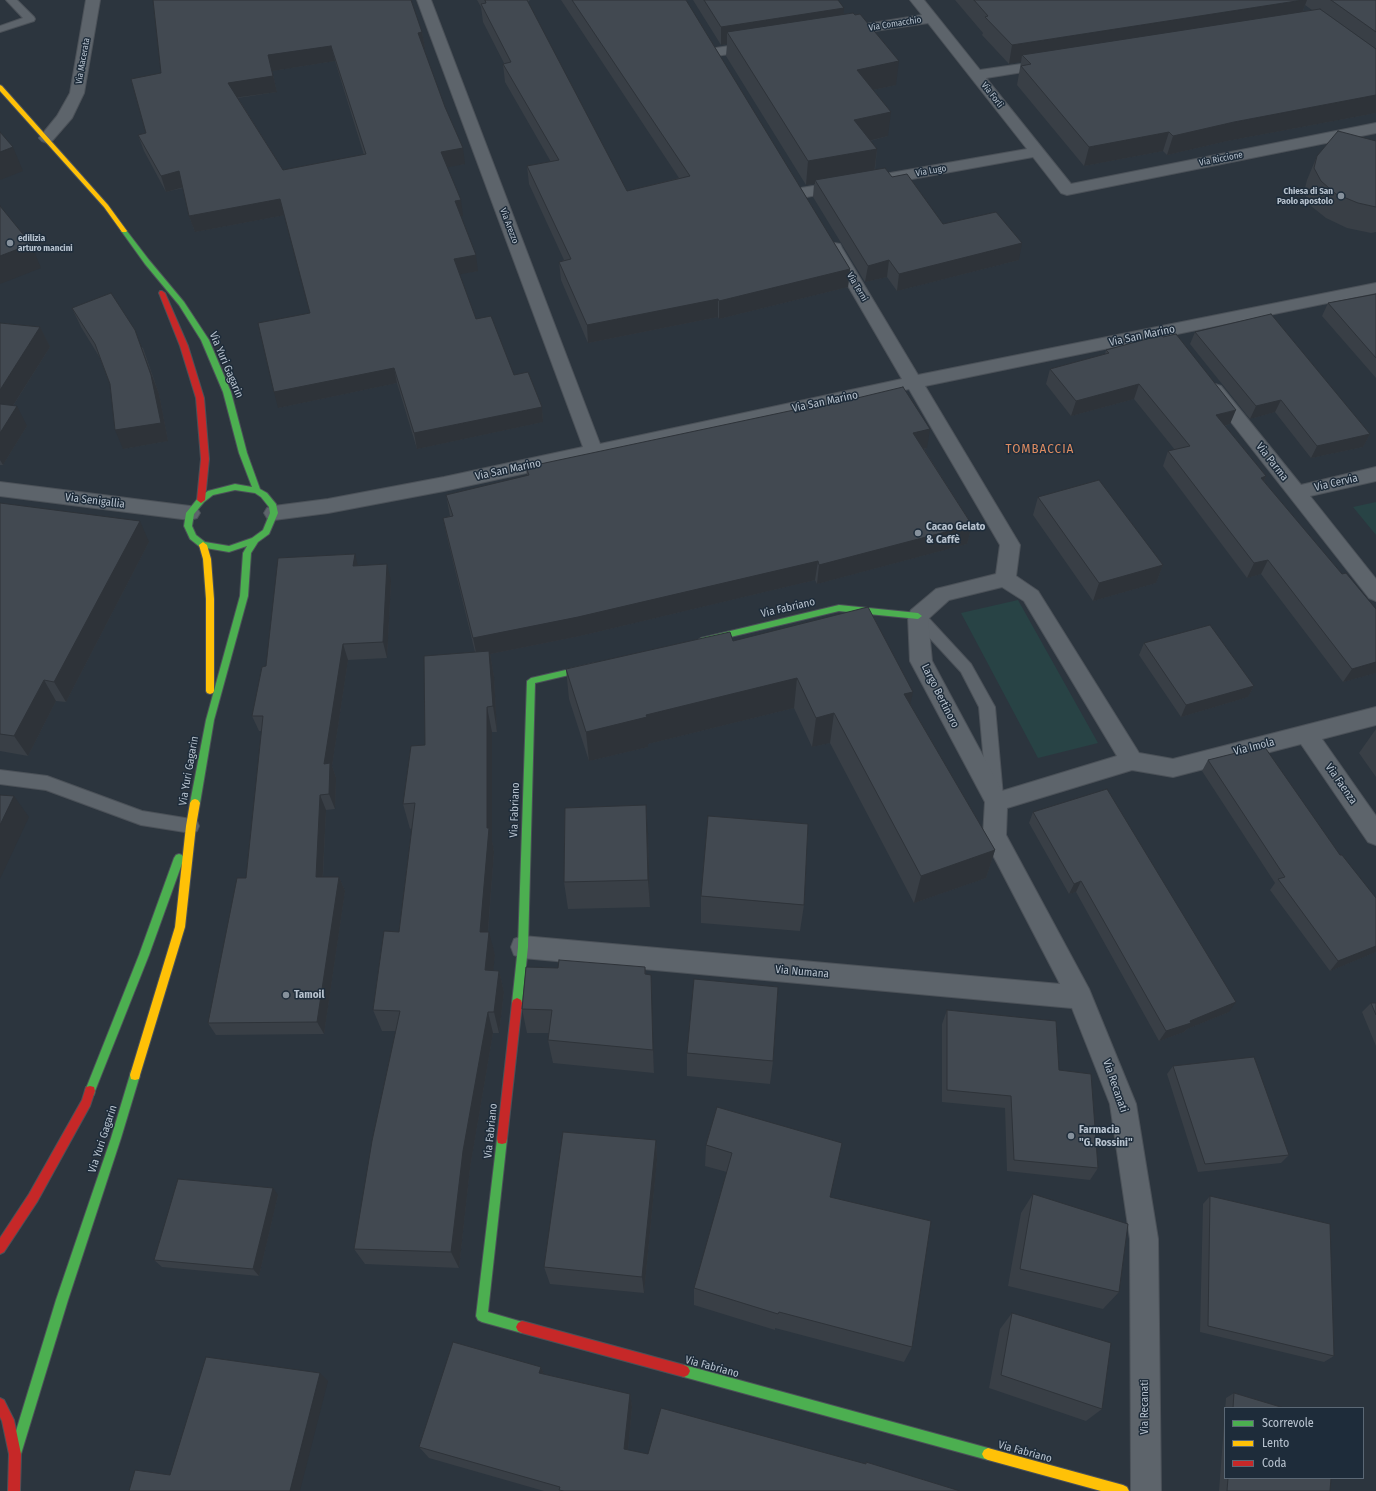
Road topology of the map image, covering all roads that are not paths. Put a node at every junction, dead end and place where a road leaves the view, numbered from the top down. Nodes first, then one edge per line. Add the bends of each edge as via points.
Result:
1 (11, 0) edge
2 (94, 0) edge
3 (424, 0) edge
4 (917, 0) edge
5 (931, 18) junction
6 (0, 29) edge
7 (831, 34) edge
8 (770, 44) edge
9 (716, 52) edge
10 (1062, 62) edge
11 (977, 75) junction
12 (0, 87) edge
13 (1376, 128) edge
14 (47, 138) junction
15 (1037, 152) junction
16 (1067, 190) joint
17 (801, 193) edge
18 (825, 234) edge
19 (147, 262) junction
20 (1376, 288) edge
21 (1202, 374) edge
22 (915, 382) junction
23 (594, 452) junction
24 (1376, 474) edge
25 (0, 489) edge
26 (257, 491) junction
27 (1296, 493) junction
28 (196, 507) junction
29 (274, 513) junction
30 (255, 540) junction
31 (204, 545) junction
32 (1005, 579) junction
33 (1376, 593) edge
34 (918, 616) junction
35 (692, 643) edge
36 (608, 663) edge
37 (1376, 716) edge
38 (210, 720) junction
39 (1306, 734) junction
40 (1132, 761) junction
41 (0, 777) edge
42 (996, 802) junction
43 (191, 826) junction
44 (1376, 835) edge
45 (523, 947) junction
46 (1080, 997) junction
47 (0, 1248) edge
48 (0, 1404) edge
49 (15, 1454) junction
50 (14, 1491) edge
51 (1123, 1491) edge
52 (1146, 1491) edge

1 - 6 lane via 30,19
2 - 14 street, Via Macerata via 77,92 64,118
3 - 23 street, Via Arezzo
4 - 5 street, Via Forlì
5 - 7 street, Via Comacchio
5 - 11 street, Via Forlì
8 - 9 street
10 - 11 street
11 - 15 street, Via Forlì
12 - 14 main road, Via Yuri Gagarin
13 - 16 street, Via Riccione
14 - 19 main road, Via Yuri Gagarin via 106,206
15 - 16 street, Via Forlì
15 - 17 street, Via Lugo
18 - 22 street, Via Terni
19 - 26 main road, Via Yuri Gagarin via 182,304 205,340 227,392 243,453
19 - 28 main road, Via Yuri Gagarin via 184,346 200,398 205,459
20 - 22 street, Via San Marino via 1173,337
21 - 27 street, Via Parma
22 - 23 street, Via San Marino
22 - 32 street, Via Terni via 1010,544
23 - 29 street, Via San Marino via 437,486
24 - 27 street, Via Cervia
25 - 28 street, Via Senigallia
26 - 28 main road via 229,488 212,493
26 - 29 main road, Via Yuri Gagarin via 269,500
27 - 33 street, Via Parma
28 - 31 main road, Via Yuri Gagarin via 188,526 193,537
29 - 30 main road, Via Yuri Gagarin via 266,532
30 - 31 main road, Via Yuri Gagarin via 229,548
30 - 38 main road, Via Yuri Gagarin via 247,553 244,596
31 - 38 main road, Via Yuri Gagarin via 210,598
32 - 34 street via 943,594
32 - 40 street via 1031,596
34 - 35 main road, Via Fabriano via 839,608
34 - 42 street, Largo Bertinoro via 921,661
34 - 42 lane via 966,668 987,707
36 - 45 main road, Via Fabriano via 531,681
37 - 39 street, Via Imola
38 - 43 main road, Via Yuri Gagarin
39 - 40 street, Via Imola via 1173,768
39 - 44 street, Via Faenza
40 - 42 street
41 - 43 lane via 47,784 141,818
42 - 46 street, Via Recanati via 994,836
43 - 47 main road, Via Yuri Gagarin via 86,1102 33,1198
43 - 49 main road, Via Yuri Gagarin via 180,927
45 - 46 street, Via Numana
45 - 51 main road, Via Fabriano via 482,1316
46 - 52 street, Via Recanati via 1124,1104 1144,1239
48 - 49 main road via 8,1420
49 - 50 main road

